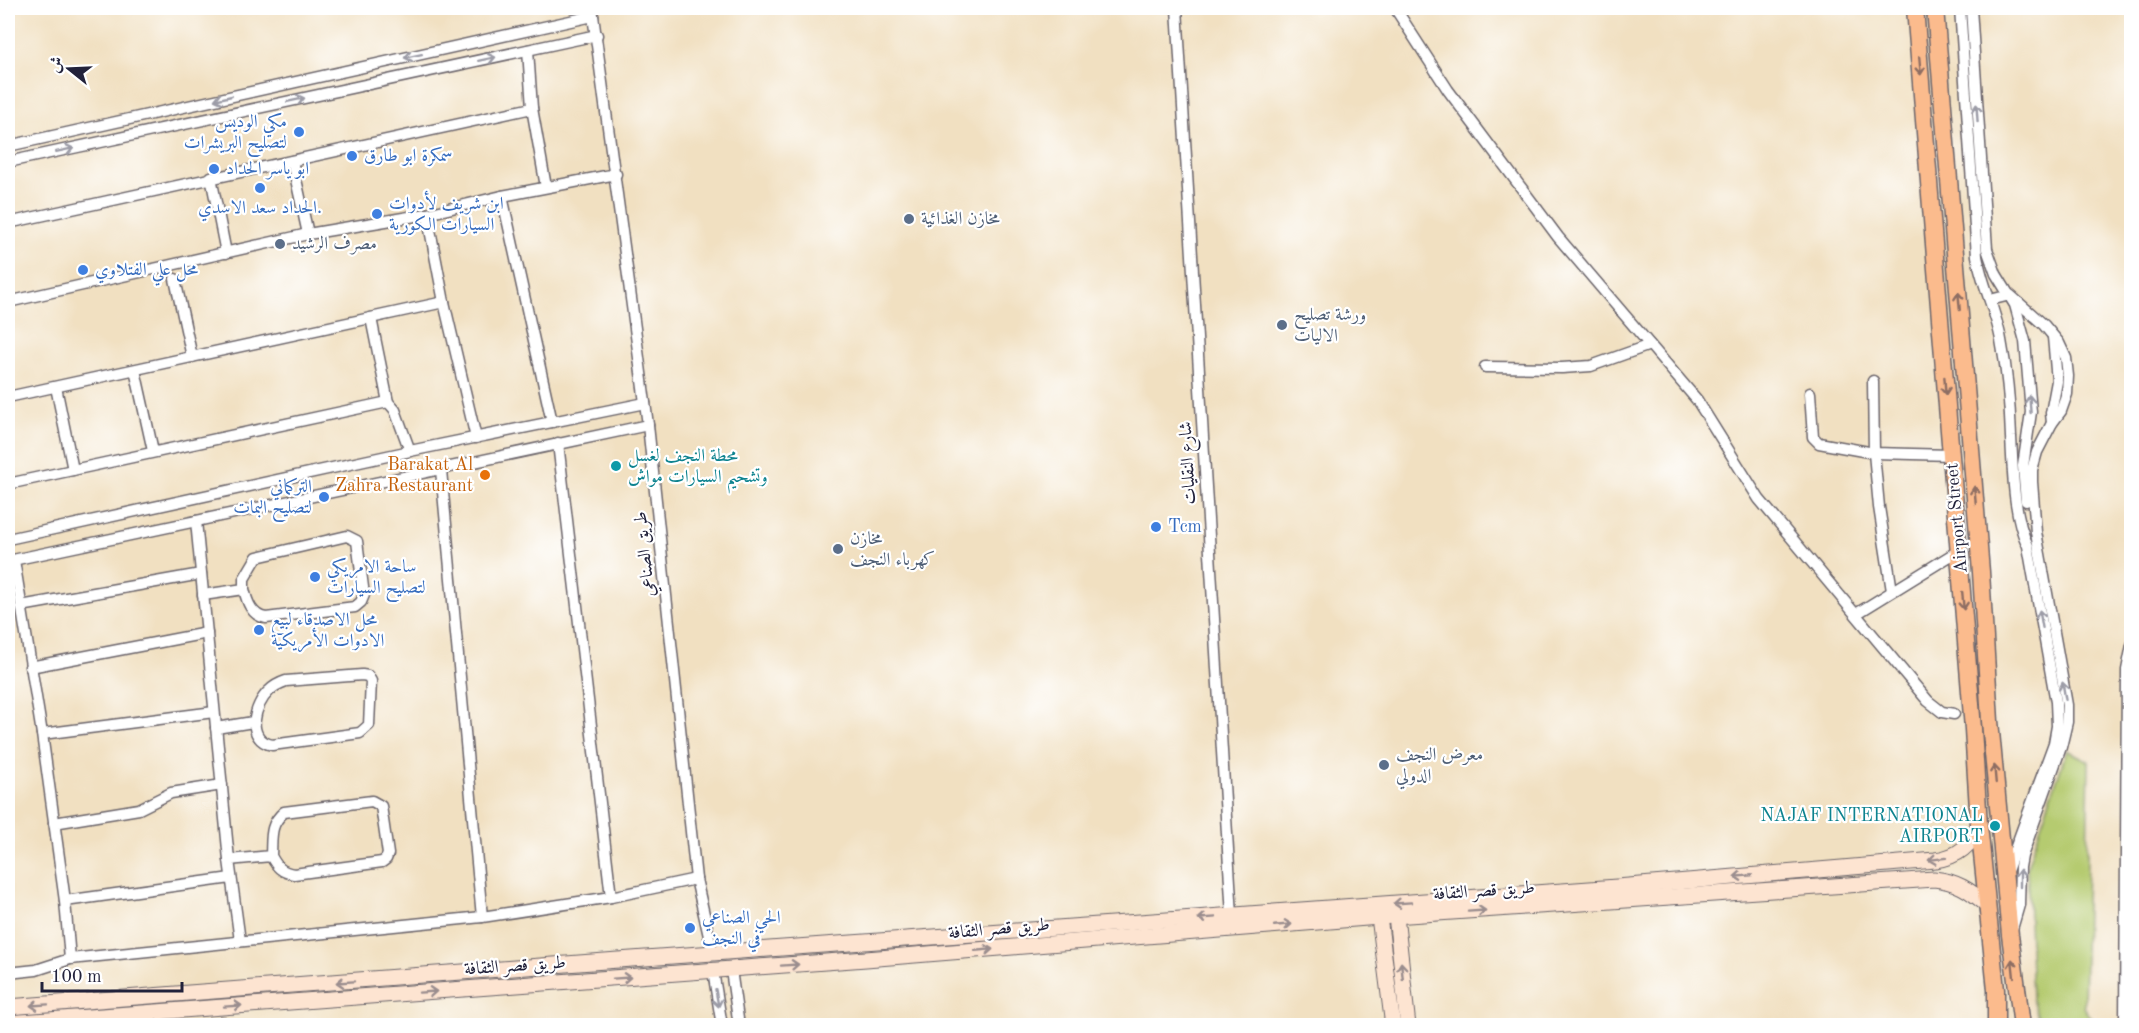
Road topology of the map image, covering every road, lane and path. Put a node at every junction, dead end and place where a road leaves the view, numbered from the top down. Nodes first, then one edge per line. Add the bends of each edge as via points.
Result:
1 (1177, 8) edge
2 (1395, 8) edge
3 (1915, 8) edge
4 (1935, 8) edge
5 (1960, 8) edge
6 (1971, 8) edge
7 (593, 12) edge
8 (597, 35) junction
9 (528, 50) junction
10 (387, 62) junction
11 (392, 79) junction
12 (531, 108) junction
13 (160, 112) junction
14 (163, 129) junction
15 (8, 146) edge
16 (8, 162) edge
17 (292, 162) junction
18 (616, 174) junction
19 (212, 177) junction
20 (546, 187) junction
21 (502, 196) junction
22 (427, 214) junction
23 (8, 222) edge
24 (308, 234) junction
25 (226, 253) junction
26 (175, 279) dead end
27 (2010, 295) junction
28 (1990, 300) junction
29 (8, 302) edge
30 (444, 302) junction
31 (371, 318) junction
32 (1650, 345) junction
33 (192, 357) junction
34 (1485, 367) dead end
35 (135, 370) junction
36 (1873, 381) dead end
37 (56, 387) junction
38 (1810, 393) dead end
39 (8, 398) edge
40 (388, 402) junction
41 (645, 403) junction
42 (552, 422) junction
43 (648, 424) junction
44 (476, 438) junction
45 (2011, 441) junction
46 (2026, 442) junction
47 (558, 443) junction
48 (153, 451) junction
49 (410, 451) junction
50 (1874, 453) junction
51 (1951, 455) junction
52 (73, 470) junction
53 (441, 470) junction
54 (8, 484) edge
55 (196, 521) junction
56 (1978, 533) junction
57 (8, 539) edge
58 (1958, 543) junction
59 (2028, 546) junction
60 (11, 560) edge
61 (1981, 572) junction
62 (201, 574) junction
63 (1960, 576) junction
64 (243, 589) junction
65 (1892, 591) junction
66 (203, 595) junction
67 (21, 606) junction
68 (1856, 614) junction
69 (207, 633) junction
70 (2132, 645) edge
71 (30, 667) junction
72 (214, 712) junction
73 (1954, 714) dead end
74 (253, 722) junction
75 (216, 728) junction
76 (42, 734) junction
77 (222, 785) junction
78 (54, 823) junction
79 (1979, 825) junction
80 (271, 856) junction
81 (229, 860) junction
82 (231, 878) junction
83 (2005, 878) junction
84 (696, 879) junction
85 (611, 897) junction
86 (65, 901) junction
87 (1987, 905) junction
88 (1232, 916) junction
89 (1395, 916) junction
90 (482, 917) junction
91 (1379, 917) junction
92 (2010, 935) junction
93 (240, 941) junction
94 (863, 943) junction
95 (713, 954) junction
96 (679, 956) junction
97 (70, 959) junction
98 (866, 959) junction
99 (731, 970) junction
100 (713, 971) junction
101 (8, 973) edge
102 (680, 973) junction
103 (8, 1007) edge
104 (8, 1023) edge
105 (722, 1026) edge
106 (739, 1026) edge
107 (1393, 1026) edge
108 (1408, 1026) edge
109 (1996, 1026) edge
110 (2022, 1026) edge
111 (2126, 1026) edge

1 - 88 street, شارع النقليات
2 - 32 street via 1448,90 1558,237
3 -> 51 main road, Airport Street
56 -> 4 main road, Airport Street
5 - 28 street via 1977,256
27 -> 6 street via 1993,268 1985,238
7 - 8 street, طريق الصناعي
7 -> 10 street
8 - 9 street
8 - 18 street, طريق الصناعي
11 -> 9 street
9 - 12 street
10 - 11 street
10 -> 13 street
14 -> 11 street
12 - 17 street
12 - 20 street
13 - 14 street
13 - 15 street
16 -> 14 street
17 - 19 street
17 - 24 street
18 - 20 street
18 - 41 street, طريق الصناعي
19 - 23 street
19 - 25 street
20 - 21 street
21 - 22 street
21 - 42 street
22 - 24 street
22 - 30 street
24 - 25 street
25 - 29 street
26 - 33 street
27 - 28 street
46 -> 27 street via 2031,412 2025,341
92 -> 27 street via 2019,904 2022,856 2067,722 2036,532 2032,482 2037,452 2052,423 2057,381 2053,337
28 - 45 street via 2001,339
30 - 31 street
30 - 44 street
31 - 33 street
31 - 40 street
32 - 34 street via 1591,366
32 - 68 street via 1697,400 1759,500
33 - 35 street
35 - 37 street
35 - 48 street
36 - 50 street
37 - 39 street
37 - 52 street
38 - 50 street via 1816,442
40 - 48 street
40 - 49 street via 395,410
41 - 42 street
41 - 43 street, طريق الصناعي
42 - 44 street
43 - 47 street
43 - 84 street, طريق الصناعي
44 - 49 street
45 - 46 street
45 - 59 street via 2022,531
46 - 59 street via 2023,470
47 - 53 street
47 - 85 street
48 - 52 street
49 - 57 street
50 - 51 street
50 - 65 street
51 - 58 main road, Airport Street
52 - 54 street
53 - 55 street
53 - 90 street
55 - 60 street
55 - 62 street
56 - 58 main road via 1968,542
56 - 61 main road, Airport Street
58 - 63 main road, Airport Street
58 - 65 street
83 -> 59 street via 2054,743 2056,726 2056,702
60 - 67 street
61 - 63 main road via 1971,566
83 -> 61 main road, Airport Street
62 - 66 street
62 - 67 street
63 -> 79 main road, Airport Street
64 - 64 street via 254,613 266,618 356,607 364,595 357,541 347,536 257,556
64 - 66 street
65 - 68 street
66 - 69 street
67 - 71 street
68 - 73 street via 1932,706
69 - 71 street
69 - 72 street
70 - 111 street via 2127,670
71 - 76 street
72 - 75 street
72 - 76 street
74 - 74 street via 261,740 272,745 360,733 369,725 371,681 362,675 286,681 268,692
74 - 75 street
75 - 77 street
76 - 78 street
77 - 78 street via 171,793 139,809
77 - 81 street
78 - 86 street
79 - 87 main road, Airport Street
79 -> 88 street, طريق قصر الثقافة via 1970,843 1945,859
80 - 80 street via 277,867 294,874 382,862 388,854 381,806 372,801 284,812 272,828
80 - 81 street
81 - 82 street
82 - 86 street
82 - 93 street
83 - 92 main road, Airport Street
84 - 85 street
84 - 95 street, طريق الصناعي
85 - 90 street
86 - 97 street
89 -> 87 street, طريق قصر الثقافة via 1934,879 1962,885
87 - 109 main road, Airport Street
88 -> 94 street, طريق قصر الثقافة
89 - 91 street, طريق قصر الثقافة
108 -> 89 street
90 - 93 street
98 -> 91 street, طريق قصر الثقافة
91 - 107 street
110 -> 92 main road, Airport Street
93 - 97 street
94 - 95 street, طريق قصر الثقافة
94 - 98 street
95 - 96 street, طريق قصر الثقافة
96 - 102 street
96 -> 103 street, طريق قصر الثقافة
97 - 101 street via 36,970
99 -> 98 street, طريق قصر الثقافة
99 - 100 street, طريق قصر الثقافة
99 - 106 street
100 - 102 street, طريق قصر الثقافة
100 -> 105 street
104 -> 102 street, طريق قصر الثقافة

